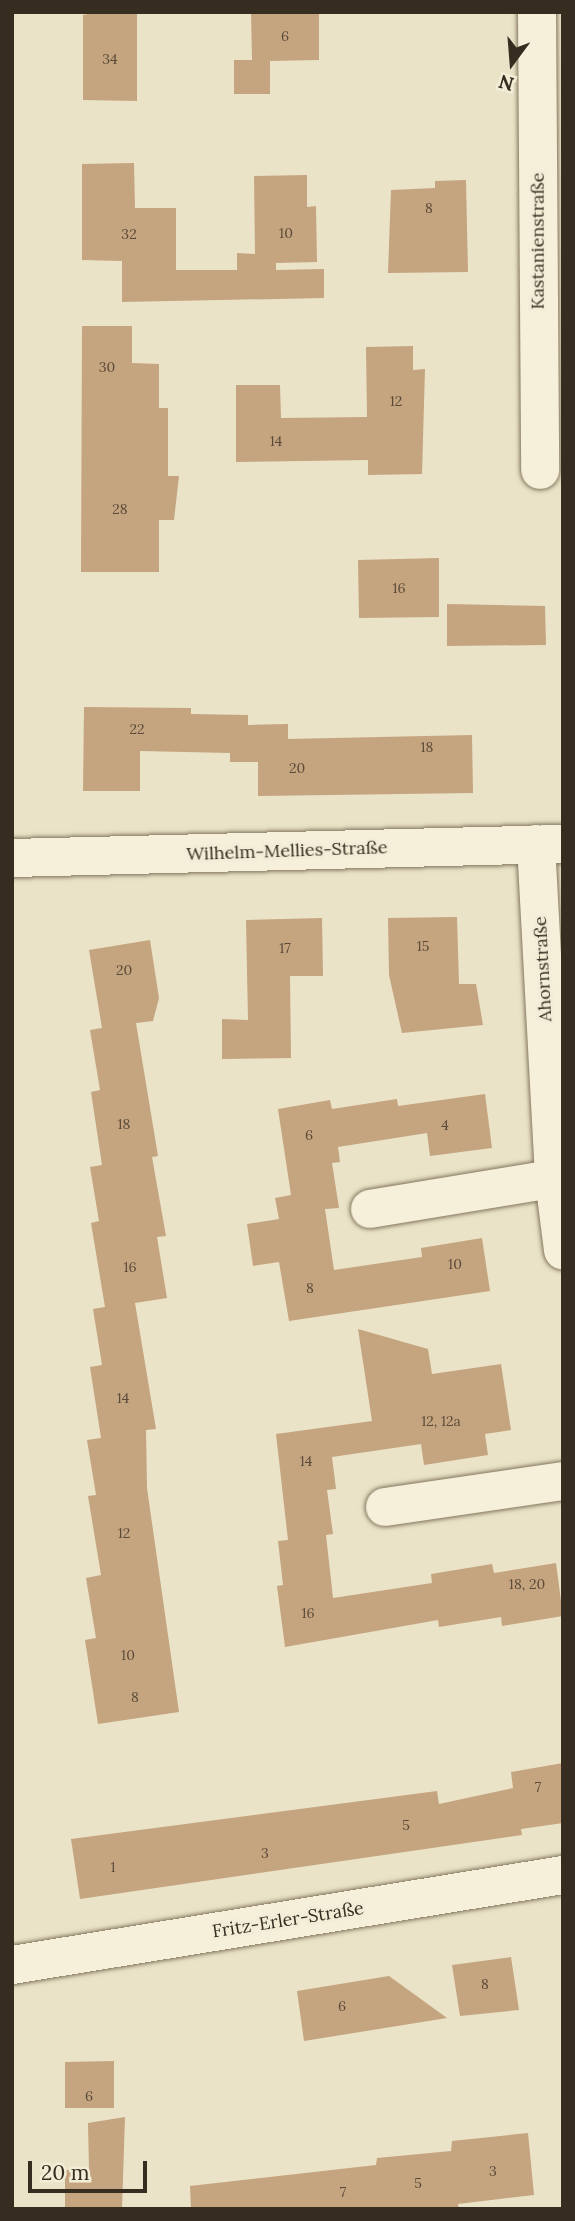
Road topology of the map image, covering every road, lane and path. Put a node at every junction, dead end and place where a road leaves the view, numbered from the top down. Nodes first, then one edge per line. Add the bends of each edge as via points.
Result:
1 (537, 12) edge
2 (540, 470) dead end
3 (549, 844) edge
4 (12, 858) edge
5 (558, 1178) edge
6 (370, 1209) dead end
7 (563, 1250) edge
8 (563, 1481) edge
9 (385, 1507) dead end
10 (563, 1875) edge
11 (12, 1965) edge

1 - 2 street, Kastanienstraße
3 - 4 street, Wilhelm-Mellies-Straße
3 - 5 street, Ahornstraße
5 - 6 street
5 - 7 street, Ahornstraße
8 - 9 street
10 - 11 street, Fritz-Erler-Straße

